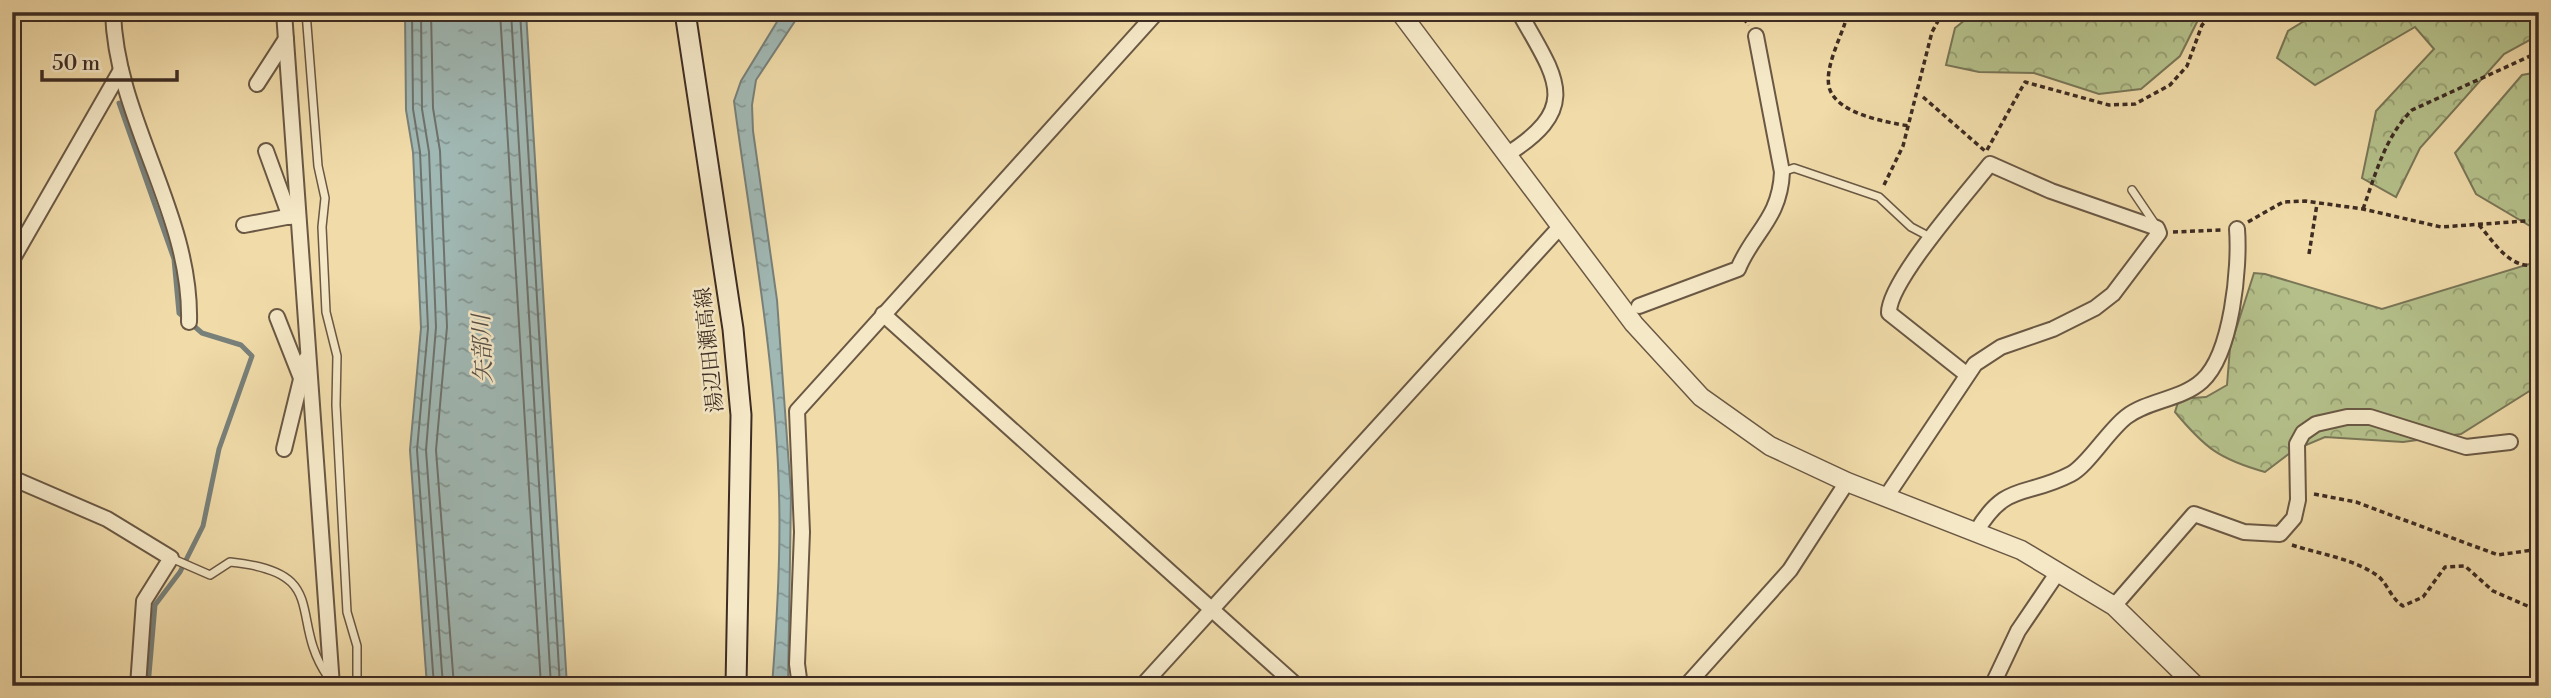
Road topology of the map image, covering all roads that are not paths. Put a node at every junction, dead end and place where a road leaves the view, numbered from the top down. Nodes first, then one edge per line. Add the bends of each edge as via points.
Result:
1 (113, 12) edge
2 (306, 12) edge
3 (685, 12) edge
4 (1157, 12) edge
5 (1400, 12) edge
6 (1519, 12) edge
7 (284, 13) edge
8 (1756, 36) dead end
9 (286, 39) junction
10 (121, 69) junction
11 (257, 84) dead end
12 (266, 151) dead end
13 (1506, 155) junction
14 (1782, 172) junction
15 (2132, 190) dead end
16 (294, 216) junction
17 (244, 225) dead end
18 (1559, 228) junction
19 (2237, 229) road end
20 (2158, 230) junction
21 (1933, 238) junction
22 (12, 260) edge
23 (1639, 306) dead end
24 (884, 314) junction
25 (277, 317) dead end
26 (189, 323) dead end
27 (308, 352) junction
28 (1966, 374) junction
29 (300, 377) junction
30 (311, 393) junction
31 (2510, 442) dead end
32 (284, 449) dead end
33 (12, 478) edge
34 (1847, 482) junction
35 (1886, 497) junction
36 (1976, 532) junction
37 (171, 558) junction
38 (2058, 572) junction
39 (2114, 606) junction
40 (1212, 609) junction
41 (332, 685) edge
42 (138, 686) edge
43 (356, 686) edge
44 (736, 686) edge
45 (800, 686) edge
46 (1142, 686) edge
47 (1297, 686) edge
48 (1686, 686) edge
49 (1992, 686) edge
50 (2196, 686) edge

1 - 10 street
2 - 43 lane via 318,166 326,198 322,228 326,312 337,356 347,612 357,646
3 - 44 main road, 湯辺田瀬高線 via 733,329 741,415
4 - 24 street
5 - 13 street
6 - 13 street via 1550,68 1556,97 1549,120 1534,138
7 - 9 street
8 - 14 street
9 - 11 street
9 - 16 street
10 - 22 street
10 - 26 street via 184,261
12 - 16 street
13 - 18 street
14 - 21 lane via 1794,168 1879,197 1912,227
14 - 23 street via 1781,193 1765,230 1738,270
15 - 20 lane
16 - 17 street
16 - 27 street
18 - 34 street via 1634,324 1701,397 1770,446
18 - 40 street
19 - 36 street via 2234,301 2215,360 2202,381 2177,395 2140,406 2110,430 2075,472 2051,484 2007,495 1989,510
20 - 21 street via 2051,191 1988,158
20 - 28 street via 2113,294 2095,308 2053,329 2001,346
21 - 28 street via 1888,302 1889,313
24 - 40 street
24 - 45 street via 797,411 802,532
25 - 29 street
27 - 29 street
27 - 30 street
28 - 35 street
29 - 30 street
29 - 32 street
30 - 41 street
31 - 39 street via 2466,447 2448,444 2370,416 2316,424 2297,444 2294,518 2280,534 2244,532 2194,514
33 - 37 street via 107,519
34 - 35 street
34 - 48 street via 1790,570
35 - 36 street
36 - 38 street via 2021,550
37 - 41 lane via 210,575 230,562 278,570 293,582 321,667
37 - 42 street via 144,601
38 - 39 street
38 - 49 street via 2018,631
39 - 50 street
40 - 46 street
40 - 47 street

